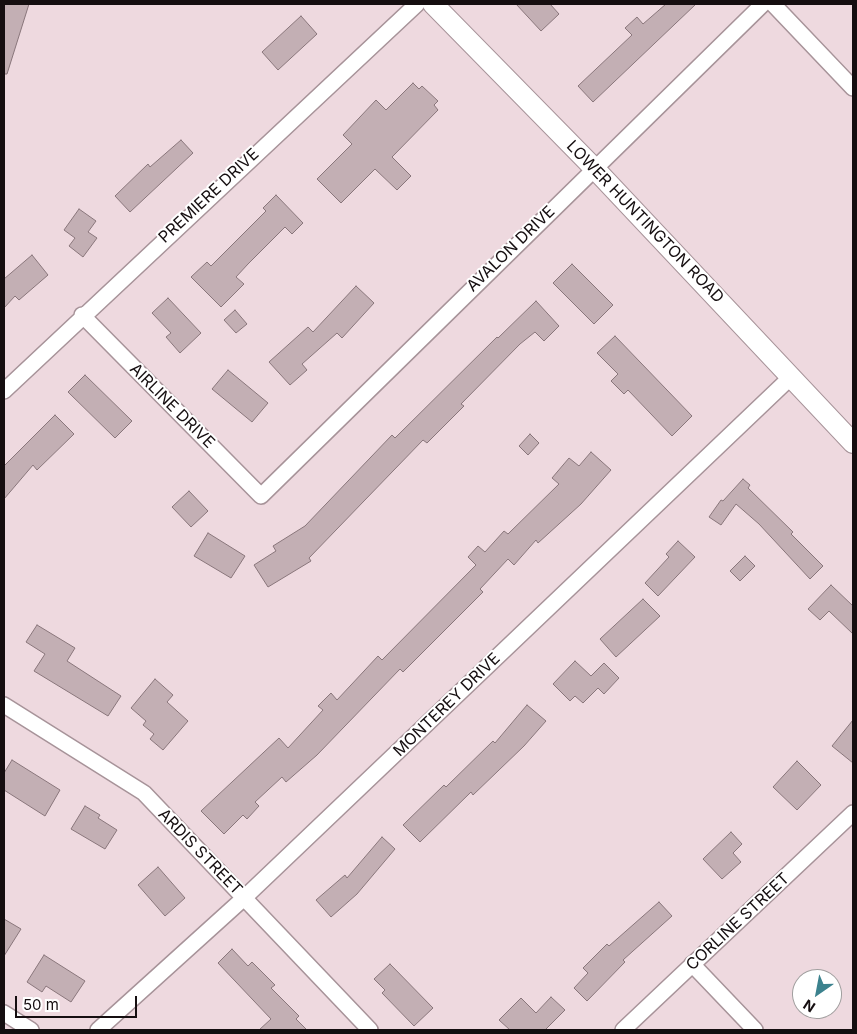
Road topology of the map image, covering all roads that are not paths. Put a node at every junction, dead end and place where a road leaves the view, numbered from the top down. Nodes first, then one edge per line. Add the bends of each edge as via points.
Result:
1 (417, 4) edge
2 (434, 4) edge
3 (763, 4) edge
4 (773, 4) edge
5 (853, 88) edge
6 (594, 168) junction
7 (82, 315) junction
8 (792, 376) junction
9 (4, 391) edge
10 (853, 443) edge
11 (261, 496) joint
12 (4, 705) edge
13 (853, 813) edge
14 (244, 898) junction
15 (692, 964) junction
16 (4, 1013) edge
17 (31, 1030) edge
18 (98, 1030) edge
19 (370, 1030) edge
20 (622, 1030) edge
21 (755, 1030) edge

1 - 7 street, PREMIERE DRIVE
2 - 6 main road, LOWER HUNTINGTON ROAD
3 - 6 street, AVALON DRIVE
4 - 5 street
6 - 8 main road, LOWER HUNTINGTON ROAD
6 - 11 street, AVALON DRIVE
7 - 9 street, PREMIERE DRIVE
7 - 11 street, AIRLINE DRIVE
8 - 10 main road, LOWER HUNTINGTON ROAD
8 - 14 street, MONTEREY DRIVE
12 - 14 street, ARDIS STREET via 144,793
13 - 15 street, CORLINE STREET
14 - 18 street, MONTEREY DRIVE
14 - 19 street, ARDIS STREET
15 - 20 street, CORLINE STREET
15 - 21 street
16 - 17 street

